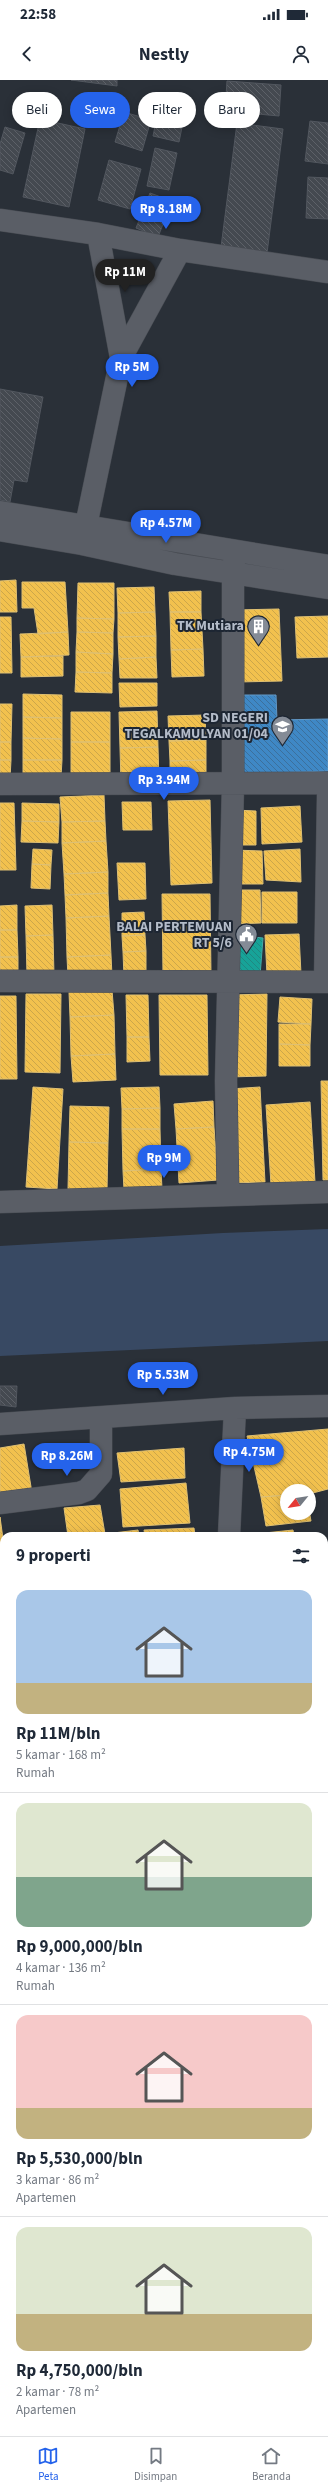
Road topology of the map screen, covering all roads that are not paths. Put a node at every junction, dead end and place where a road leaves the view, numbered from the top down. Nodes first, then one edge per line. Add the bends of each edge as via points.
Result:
1 (0, 220) edge
2 (98, 234) junction
3 (180, 250) junction
4 (328, 272) edge
5 (121, 358) junction
6 (0, 512) edge
7 (0, 530) edge
8 (84, 535) junction
9 (234, 562) junction
10 (328, 566) edge
11 (328, 588) edge
12 (328, 783) edge
13 (0, 784) edge
14 (233, 784) junction
15 (328, 796) edge
16 (0, 981) edge
17 (229, 981) junction
18 (326, 982) edge
19 (328, 1192) edge
20 (228, 1193) junction
21 (0, 1202) edge
22 (328, 1406) edge
23 (235, 1408) junction
24 (101, 1418) junction
25 (0, 1424) edge
26 (0, 1503) edge
27 (230, 1532) edge

1 - 2 street
2 - 3 street
2 - 5 street
3 - 4 street
3 - 5 street
5 - 8 street
6 - 8 street
7 - 8 street
8 - 9 street via 175,564
9 - 10 street
9 - 11 street
9 - 14 street
12 - 14 street
13 - 14 street
14 - 17 street
15 - 18 street
16 - 17 street
17 - 18 street
17 - 20 street via 226,1081
19 - 20 street
20 - 21 street
22 - 23 street
23 - 24 street
23 - 27 street
24 - 25 street
24 - 26 street via 101,1474 87,1490

